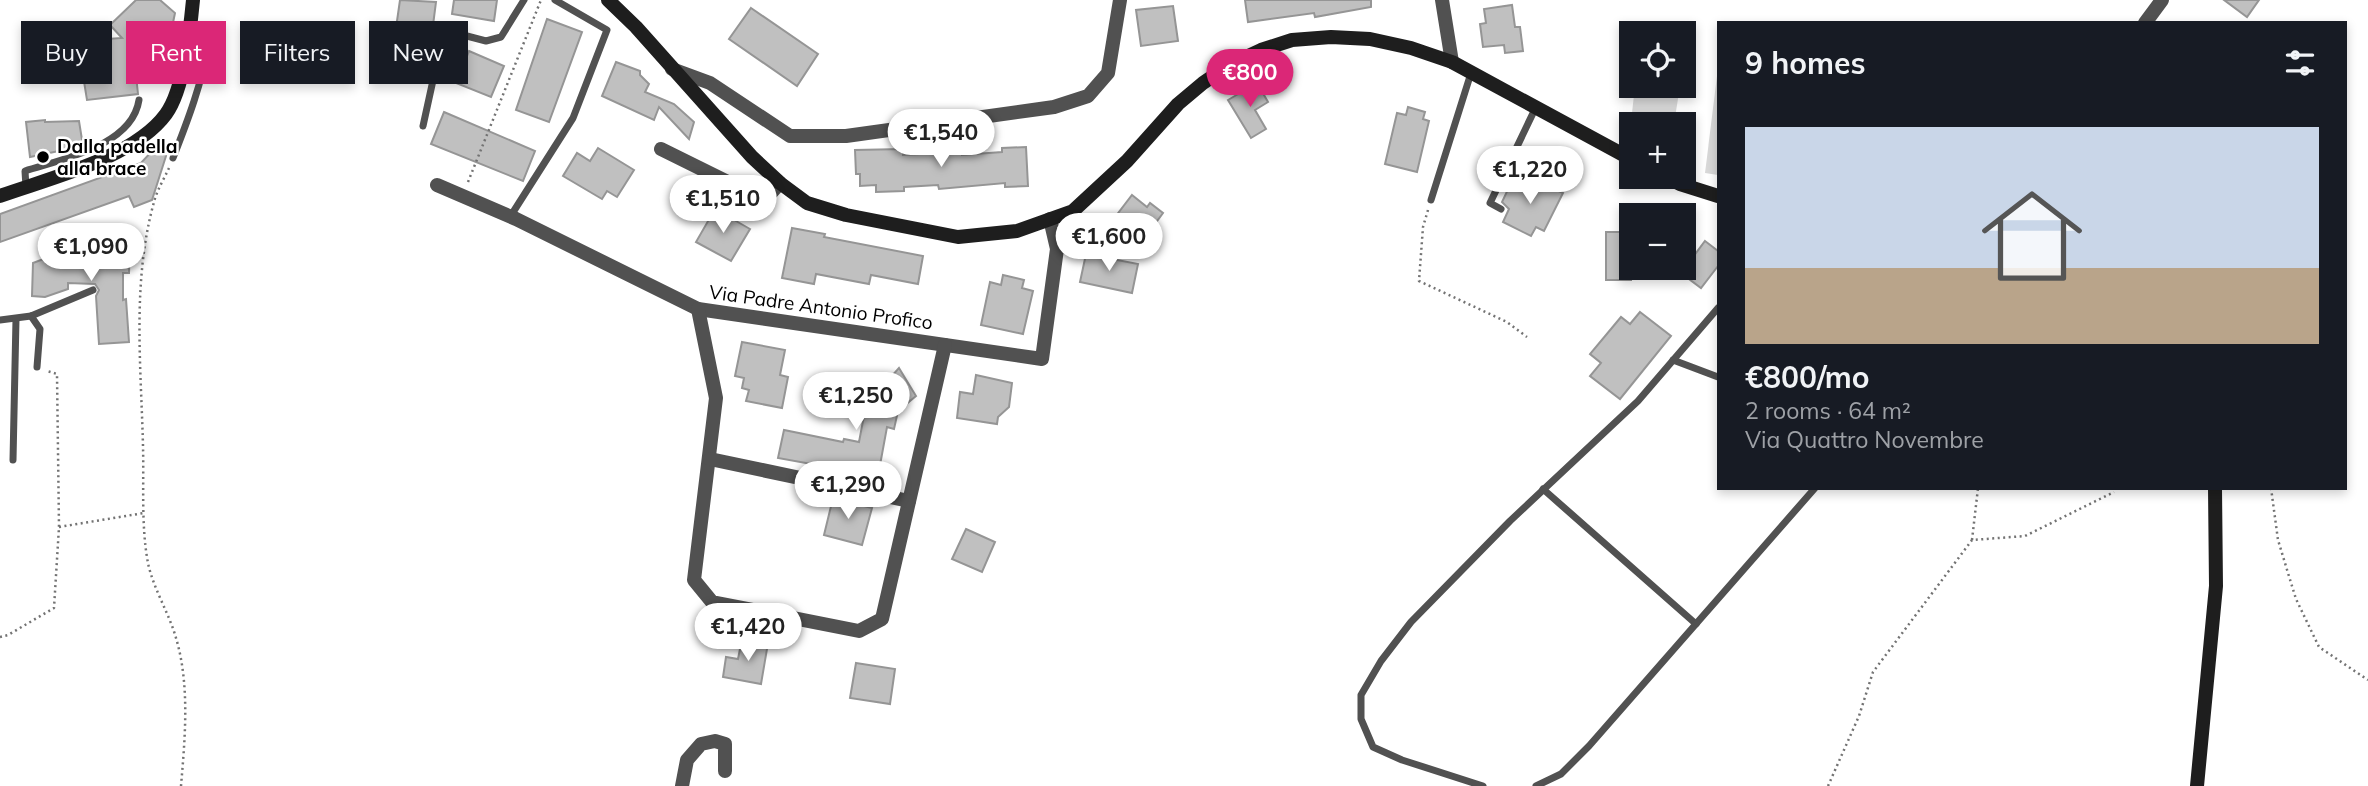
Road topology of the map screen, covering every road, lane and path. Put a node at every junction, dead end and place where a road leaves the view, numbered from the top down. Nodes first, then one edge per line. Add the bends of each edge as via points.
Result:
1 (193, 0) edge
2 (524, 0) edge
3 (541, 0) edge
4 (555, 0) edge
5 (608, 0) edge
6 (1120, 0) edge
7 (1442, 0) edge
8 (2162, 0) edge
9 (191, 21) edge
10 (2146, 21) edge
11 (1452, 62) junction
12 (672, 69) junction
13 (1471, 73) junction
14 (178, 84) edge
15 (200, 84) edge
16 (139, 100) dead end
17 (1535, 108) junction
18 (423, 126) dead end
19 (662, 149) dead end
20 (1619, 153) edge
21 (173, 158) joint
22 (1509, 162) junction
23 (780, 183) junction
24 (1556, 184) dead end
25 (437, 185) dead end
26 (26, 187) junction
27 (1694, 189) edge
28 (0, 196) edge
29 (462, 196) junction
30 (1717, 196) edge
31 (1431, 200) joint
32 (1501, 209) dead end
33 (510, 217) junction
34 (1050, 219) junction
35 (93, 290) dead end
36 (698, 309) junction
37 (1717, 309) edge
38 (32, 316) junction
39 (16, 319) junction
40 (0, 320) edge
41 (1527, 337) dead end
42 (945, 345) junction
43 (1673, 360) junction
44 (37, 367) joint
45 (1717, 377) edge
46 (710, 459) junction
47 (13, 460) dead end
48 (1544, 489) junction
49 (1813, 490) edge
50 (1978, 490) edge
51 (2215, 490) edge
52 (2271, 490) edge
53 (2114, 492) dead end
54 (909, 501) junction
55 (144, 513) junction
56 (59, 527) junction
57 (1972, 540) junction
58 (1696, 624) junction
59 (0, 637) edge
60 (2368, 680) edge
61 (724, 771) dead end
62 (181, 786) edge
63 (682, 786) edge
64 (1483, 786) edge
65 (1536, 786) edge
66 (1828, 786) edge
67 (2197, 786) edge

1 - 9 main road
2 - 18 lane via 501,37 486,41 444,30
3 - 29 path
4 - 33 lane via 607,30 573,118
5 - 12 main road
6 - 12 street via 1108,73 1088,96 1054,107 846,136 790,136 710,83
7 - 11 street
8 - 10 street
11 - 13 main road
11 - 34 main road via 1370,39 1292,40 1261,50 1203,82 1073,211
12 - 23 main road
13 - 17 main road
13 - 31 lane
14 - 26 main road via 167,113 147,135
15 - 21 lane
16 - 26 lane via 137,113 114,138 25,171
17 - 20 main road
17 - 22 lane
19 - 23 street via 754,194 769,195
21 - 55 path via 154,201 140,286
22 - 24 lane
22 - 32 lane via 1490,203
23 - 34 main road via 807,203 846,215 958,237 1017,231
25 - 29 street, Via Padre Antonio Profico
26 - 28 main road
27 - 30 main road
29 - 33 street, Via Padre Antonio Profico
31 - 41 path via 1423,227 1419,281 1507,322
33 - 36 street, Via Padre Antonio Profico
34 - 42 street, Via Padre Antonio Profico via 1057,248 1042,359
35 - 38 lane
36 - 42 street, Via Padre Antonio Profico
36 - 46 street via 716,398
37 - 43 lane
38 - 39 lane
38 - 44 lane via 40,329
39 - 40 lane
39 - 47 lane
42 - 54 street
43 - 45 lane
43 - 48 lane via 1638,401
44 - 56 path via 57,374
46 - 54 street
46 - 54 street via 694,580 712,602 859,631 882,619
48 - 58 lane
48 - 64 lane via 1411,622 1362,695 1361,719 1373,747
49 - 58 lane
50 - 57 path
51 - 67 main road via 2216,586
52 - 60 path via 2288,573 2319,647
53 - 57 path via 2025,536
55 - 56 path
55 - 62 path via 148,564 176,639 183,674
56 - 59 path via 54,608
57 - 66 path via 1873,672
58 - 65 lane via 1561,774
61 - 63 street via 725,744 701,744 687,760

